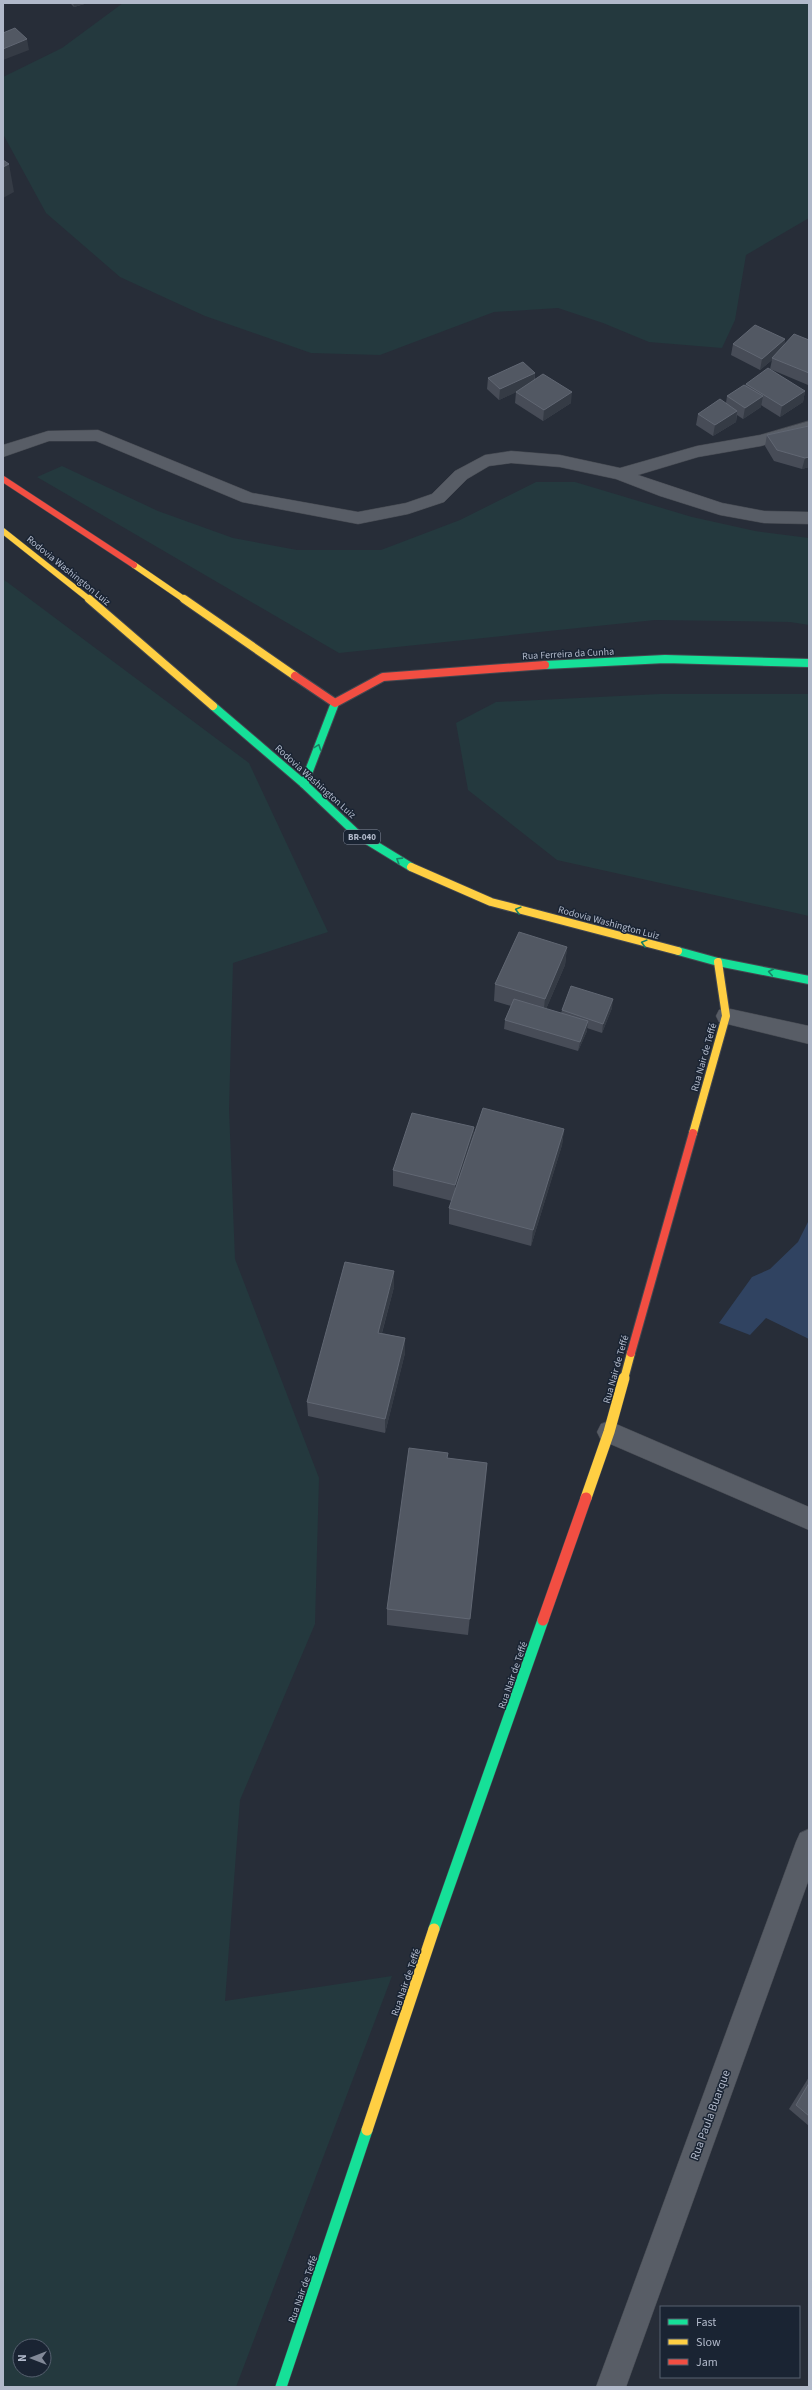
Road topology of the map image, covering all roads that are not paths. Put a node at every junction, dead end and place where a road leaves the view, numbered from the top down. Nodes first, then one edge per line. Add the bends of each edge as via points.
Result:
1 (809, 426) edge
2 (3, 451) edge
3 (620, 474) junction
4 (3, 479) edge
5 (809, 518) edge
6 (3, 531) edge
7 (809, 663) edge
8 (335, 703) junction
9 (304, 784) junction
10 (718, 962) junction
11 (809, 980) edge
12 (726, 1016) junction
13 (809, 1035) edge
14 (609, 1432) junction
15 (809, 1519) edge
16 (809, 1842) edge
17 (280, 2387) edge
18 (611, 2387) edge

1 - 3 street via 761,440 697,452
2 - 3 street via 48,436 98,435 248,498 358,518 408,508 438,498 461,475 485,460 511,457 560,461
3 - 5 street via 720,509 764,517
4 - 8 main road via 154,578 238,639
6 - 9 main road, Rodovia Washington Luiz / BR-040 via 72,585
7 - 8 main road, Rua Ferreira da Cunha via 666,659 523,666 383,677
9 -> 8 main road
10 -> 9 main road, Rodovia Washington Luiz / BR-040 via 491,902 419,872 357,834
11 -> 10 main road, Rodovia Washington Luiz / BR-040
10 - 12 main road, Rua Nair de Teffé
12 - 13 street
12 - 14 main road, Rua Nair de Teffé
14 - 15 street
14 - 17 main road, Rua Nair de Teffé via 447,1891
16 - 18 street, Rua Paula Buarque

